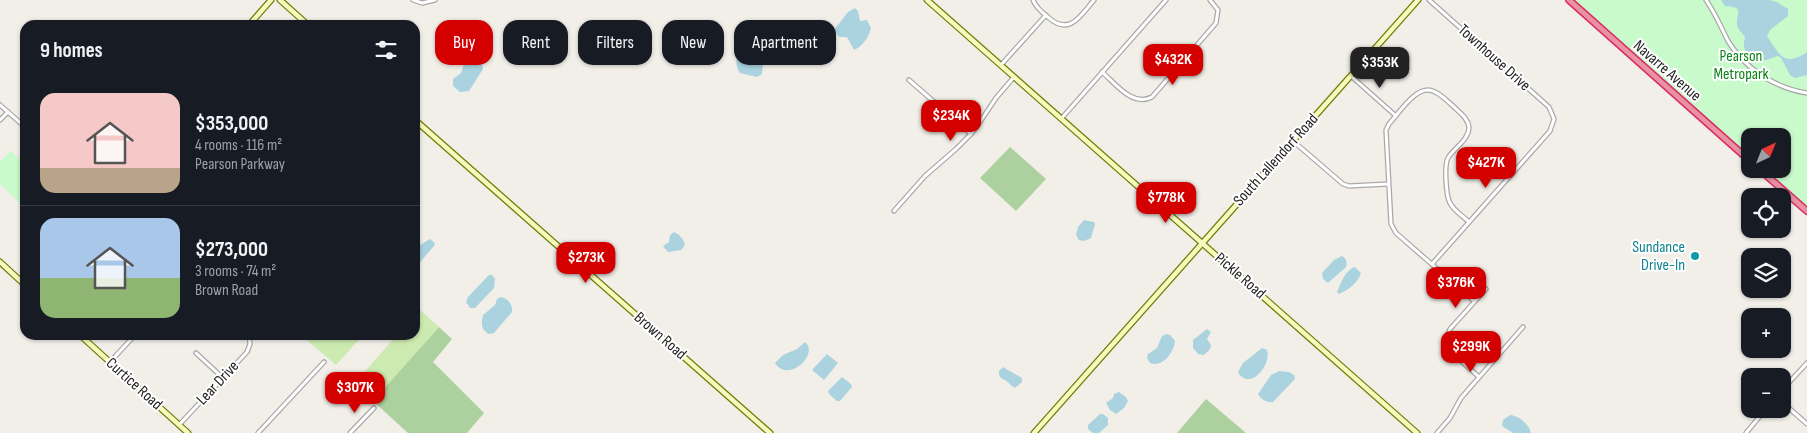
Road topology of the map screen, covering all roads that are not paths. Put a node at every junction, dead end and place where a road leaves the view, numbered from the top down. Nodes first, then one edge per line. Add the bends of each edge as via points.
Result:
1 (271, 0) edge
2 (280, 0) edge
3 (413, 0) edge
4 (435, 0) edge
5 (927, 0) edge
6 (1033, 0) edge
7 (1094, 0) edge
8 (1166, 0) edge
9 (1210, 0) edge
10 (1418, 0) edge
11 (1429, 0) edge
12 (1568, 0) edge
13 (1706, 0) edge
14 (1046, 15) junction
15 (253, 20) edge
16 (302, 20) edge
17 (1001, 65) junction
18 (1102, 72) junction
19 (1351, 76) junction
20 (1014, 77) junction
21 (909, 80) dead end
22 (1807, 93) edge
23 (0, 105) edge
24 (8, 112) junction
25 (1396, 116) junction
26 (1061, 119) junction
27 (0, 120) edge
28 (20, 123) edge
29 (420, 124) edge
30 (971, 134) junction
31 (1293, 141) junction
32 (1741, 152) edge
33 (1769, 178) edge
34 (1388, 184) junction
35 (894, 211) dead end
36 (1807, 211) edge
37 (1469, 222) junction
38 (1202, 244) junction
39 (0, 262) edge
40 (1432, 264) junction
41 (20, 280) edge
42 (1486, 289) dead end
43 (1474, 302) junction
44 (1523, 327) dead end
45 (86, 340) edge
46 (130, 340) edge
47 (249, 340) edge
48 (196, 353) dead end
49 (110, 362) junction
50 (324, 362) dead end
51 (1806, 364) edge
52 (1479, 377) junction
53 (223, 378) junction
54 (1791, 380) edge
55 (374, 408) dead end
56 (1791, 410) edge
57 (1758, 418) edge
58 (1807, 424) edge
59 (179, 425) junction
60 (188, 433) edge
61 (258, 433) edge
62 (350, 433) edge
63 (770, 433) edge
64 (1034, 433) edge
65 (1417, 433) edge
66 (1437, 433) edge
67 (1746, 433) edge

1 - 15 street
2 - 16 street
3 - 4 street
5 - 17 street, Pickle Road
6 - 14 street
7 - 14 street via 1077,20 1068,25 1057,24
8 - 18 street
9 - 18 street via 1218,12 1214,26 1151,97 1133,98
10 - 19 street, South Lallendorf Road
11 - 37 street, Townhouse Drive via 1549,107 1554,119 1550,130
12 - 32 highway, Navarre Avenue
13 - 22 street via 1732,48 1750,68 1780,86
14 - 17 street
17 - 20 street, Pickle Road
18 - 26 street
19 - 25 street
19 - 31 street, South Lallendorf Road
20 - 26 street, Pickle Road
20 - 30 street
21 - 30 street
23 - 24 street
24 - 27 street
24 - 28 street
25 - 34 street via 1385,133
25 - 37 street via 1416,94 1427,89 1436,92 1466,118 1467,135 1448,158 1446,168 1448,200
26 - 38 street, Pickle Road
29 - 63 street, Brown Road
30 - 35 street via 925,176
31 - 34 street via 1342,184
31 - 38 street, South Lallendorf Road
33 - 36 highway
34 - 40 street via 1392,228
37 - 40 street
38 - 64 street, South Lallendorf Road
38 - 65 street, Pickle Road
39 - 41 street
40 - 43 street
42 - 43 street
43 - 52 street via 1450,329 1446,339 1450,351
44 - 52 street
45 - 49 street, Curtice Road
46 - 49 street
47 - 53 street, Lear Drive via 247,352
48 - 53 street
49 - 59 street, Curtice Road
50 - 61 street
51 - 54 street
52 - 66 street
53 - 59 street, Lear Drive
55 - 62 street
56 - 58 street
57 - 67 street
59 - 60 street, Curtice Road

